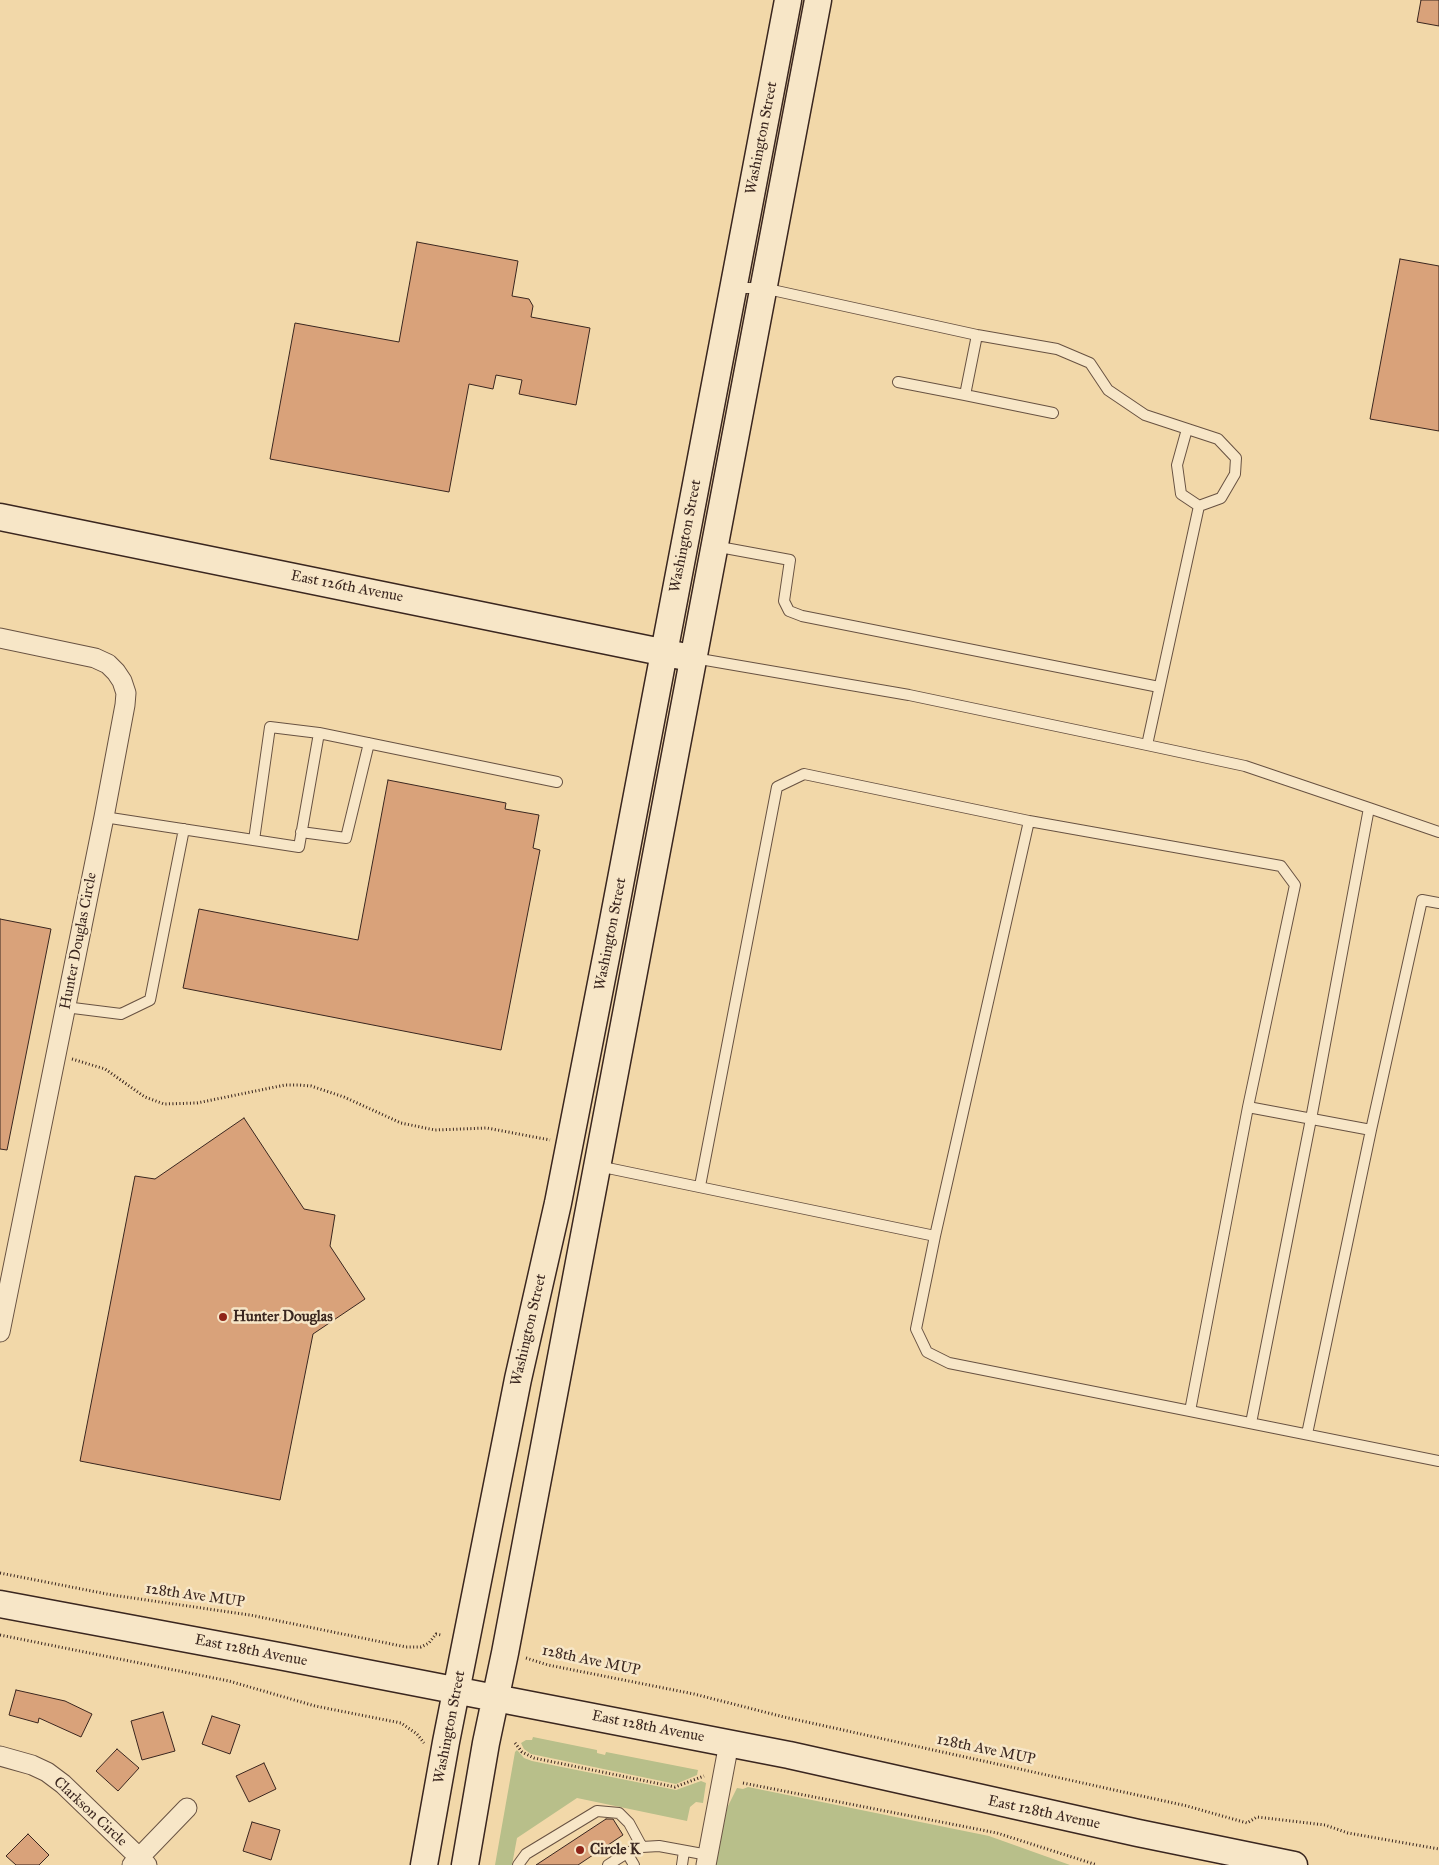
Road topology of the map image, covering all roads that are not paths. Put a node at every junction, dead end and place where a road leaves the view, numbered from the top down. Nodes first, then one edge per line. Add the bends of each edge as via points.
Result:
1 (788, 0) edge
2 (818, 0) edge
3 (733, 288) junction
4 (762, 288) junction
5 (977, 335) junction
6 (898, 382) dead end
7 (966, 396) junction
8 (1053, 413) dead end
9 (1187, 429) junction
10 (1199, 506) junction
11 (0, 517) edge
12 (714, 546) junction
13 (0, 638) edge
14 (664, 653) junction
15 (694, 658) junction
16 (1159, 687) junction
17 (319, 733) junction
18 (369, 743) junction
19 (1147, 745) junction
20 (557, 782) dead end
21 (1369, 808) junction
22 (104, 817) junction
23 (1029, 821) junction
24 (184, 829) junction
25 (302, 832) junction
26 (1439, 832) edge
27 (254, 840) junction
28 (1439, 903) edge
29 (65, 1007) junction
30 (1248, 1106) junction
31 (1311, 1118) junction
32 (1372, 1130) junction
33 (597, 1165) junction
34 (700, 1186) junction
35 (935, 1236) junction
36 (0, 1332) edge
37 (1190, 1411) junction
38 (1250, 1423) junction
39 (1307, 1434) junction
40 (1439, 1461) edge
41 (0, 1604) edge
42 (456, 1690) junction
43 (495, 1698) junction
44 (729, 1743) junction
45 (0, 1756) edge
46 (187, 1808) dead end
47 (642, 1846) junction
48 (684, 1851) junction
49 (626, 1853) junction
50 (707, 1860) edge
51 (139, 1863) edge
52 (1284, 1864) edge
53 (424, 1865) edge
54 (465, 1865) edge
55 (518, 1865) edge
56 (608, 1865) edge
57 (634, 1865) edge
58 (682, 1865) edge

1 - 3 main road, Washington Street
2 - 4 main road, Washington Street
3 - 4 lane
3 - 14 main road, Washington Street
4 - 5 lane
4 - 12 main road, Washington Street
5 - 7 lane
5 - 9 lane via 1057,349 1090,363 1108,390 1145,415
6 - 7 lane
7 - 8 lane
9 - 10 lane via 1177,465 1181,494
9 - 10 lane via 1218,439 1236,458 1234,474 1221,498
10 - 16 lane
11 - 14 main road, East 126th Avenue
12 - 15 main road, Washington Street
12 - 16 lane via 790,560 784,601 789,611 802,616
13 - 22 street, Hunter Douglas Circle via 95,658 108,664 122,681 125,705
14 - 15 main road, East 126th Avenue
14 - 42 main road, Washington Street via 558,1203 518,1378
15 - 19 lane via 909,695
15 - 33 main road, Washington Street
16 - 19 lane
17 - 18 lane
17 - 25 lane
17 - 27 lane via 270,727
18 - 20 lane
18 - 25 lane via 346,838
19 - 21 lane via 1245,766
21 - 26 lane
21 - 31 lane
22 - 24 lane
22 - 29 street, Hunter Douglas Circle
23 - 30 lane via 1281,866 1295,885
23 - 34 lane via 804,774 777,787
23 - 35 lane
24 - 27 lane
24 - 29 lane via 150,1000 121,1014
25 - 27 lane via 299,847
28 - 32 lane via 1422,900
29 - 36 street, Hunter Douglas Circle
30 - 31 lane
30 - 37 lane
31 - 32 lane
31 - 38 lane
32 - 39 lane
33 - 34 lane
33 - 43 main road, Washington Street
34 - 35 lane
35 - 37 lane via 916,1329 927,1352 949,1363
37 - 38 lane
38 - 39 lane
39 - 40 lane
41 - 42 main road, East 128th Avenue
42 - 43 main road, East 128th Avenue
42 - 53 main road, Washington Street
43 - 44 main road, East 128th Avenue
43 - 54 main road, Washington Street
44 - 50 street
44 - 52 main road, East 128th Avenue
45 - 51 street, Clarkson Circle via 32,1766 63,1784
46 - 51 street
47 - 48 lane
47 - 49 lane
47 - 55 lane via 629,1823 618,1813 597,1811 526,1854
48 - 50 lane
48 - 58 lane
49 - 56 lane
49 - 57 lane

